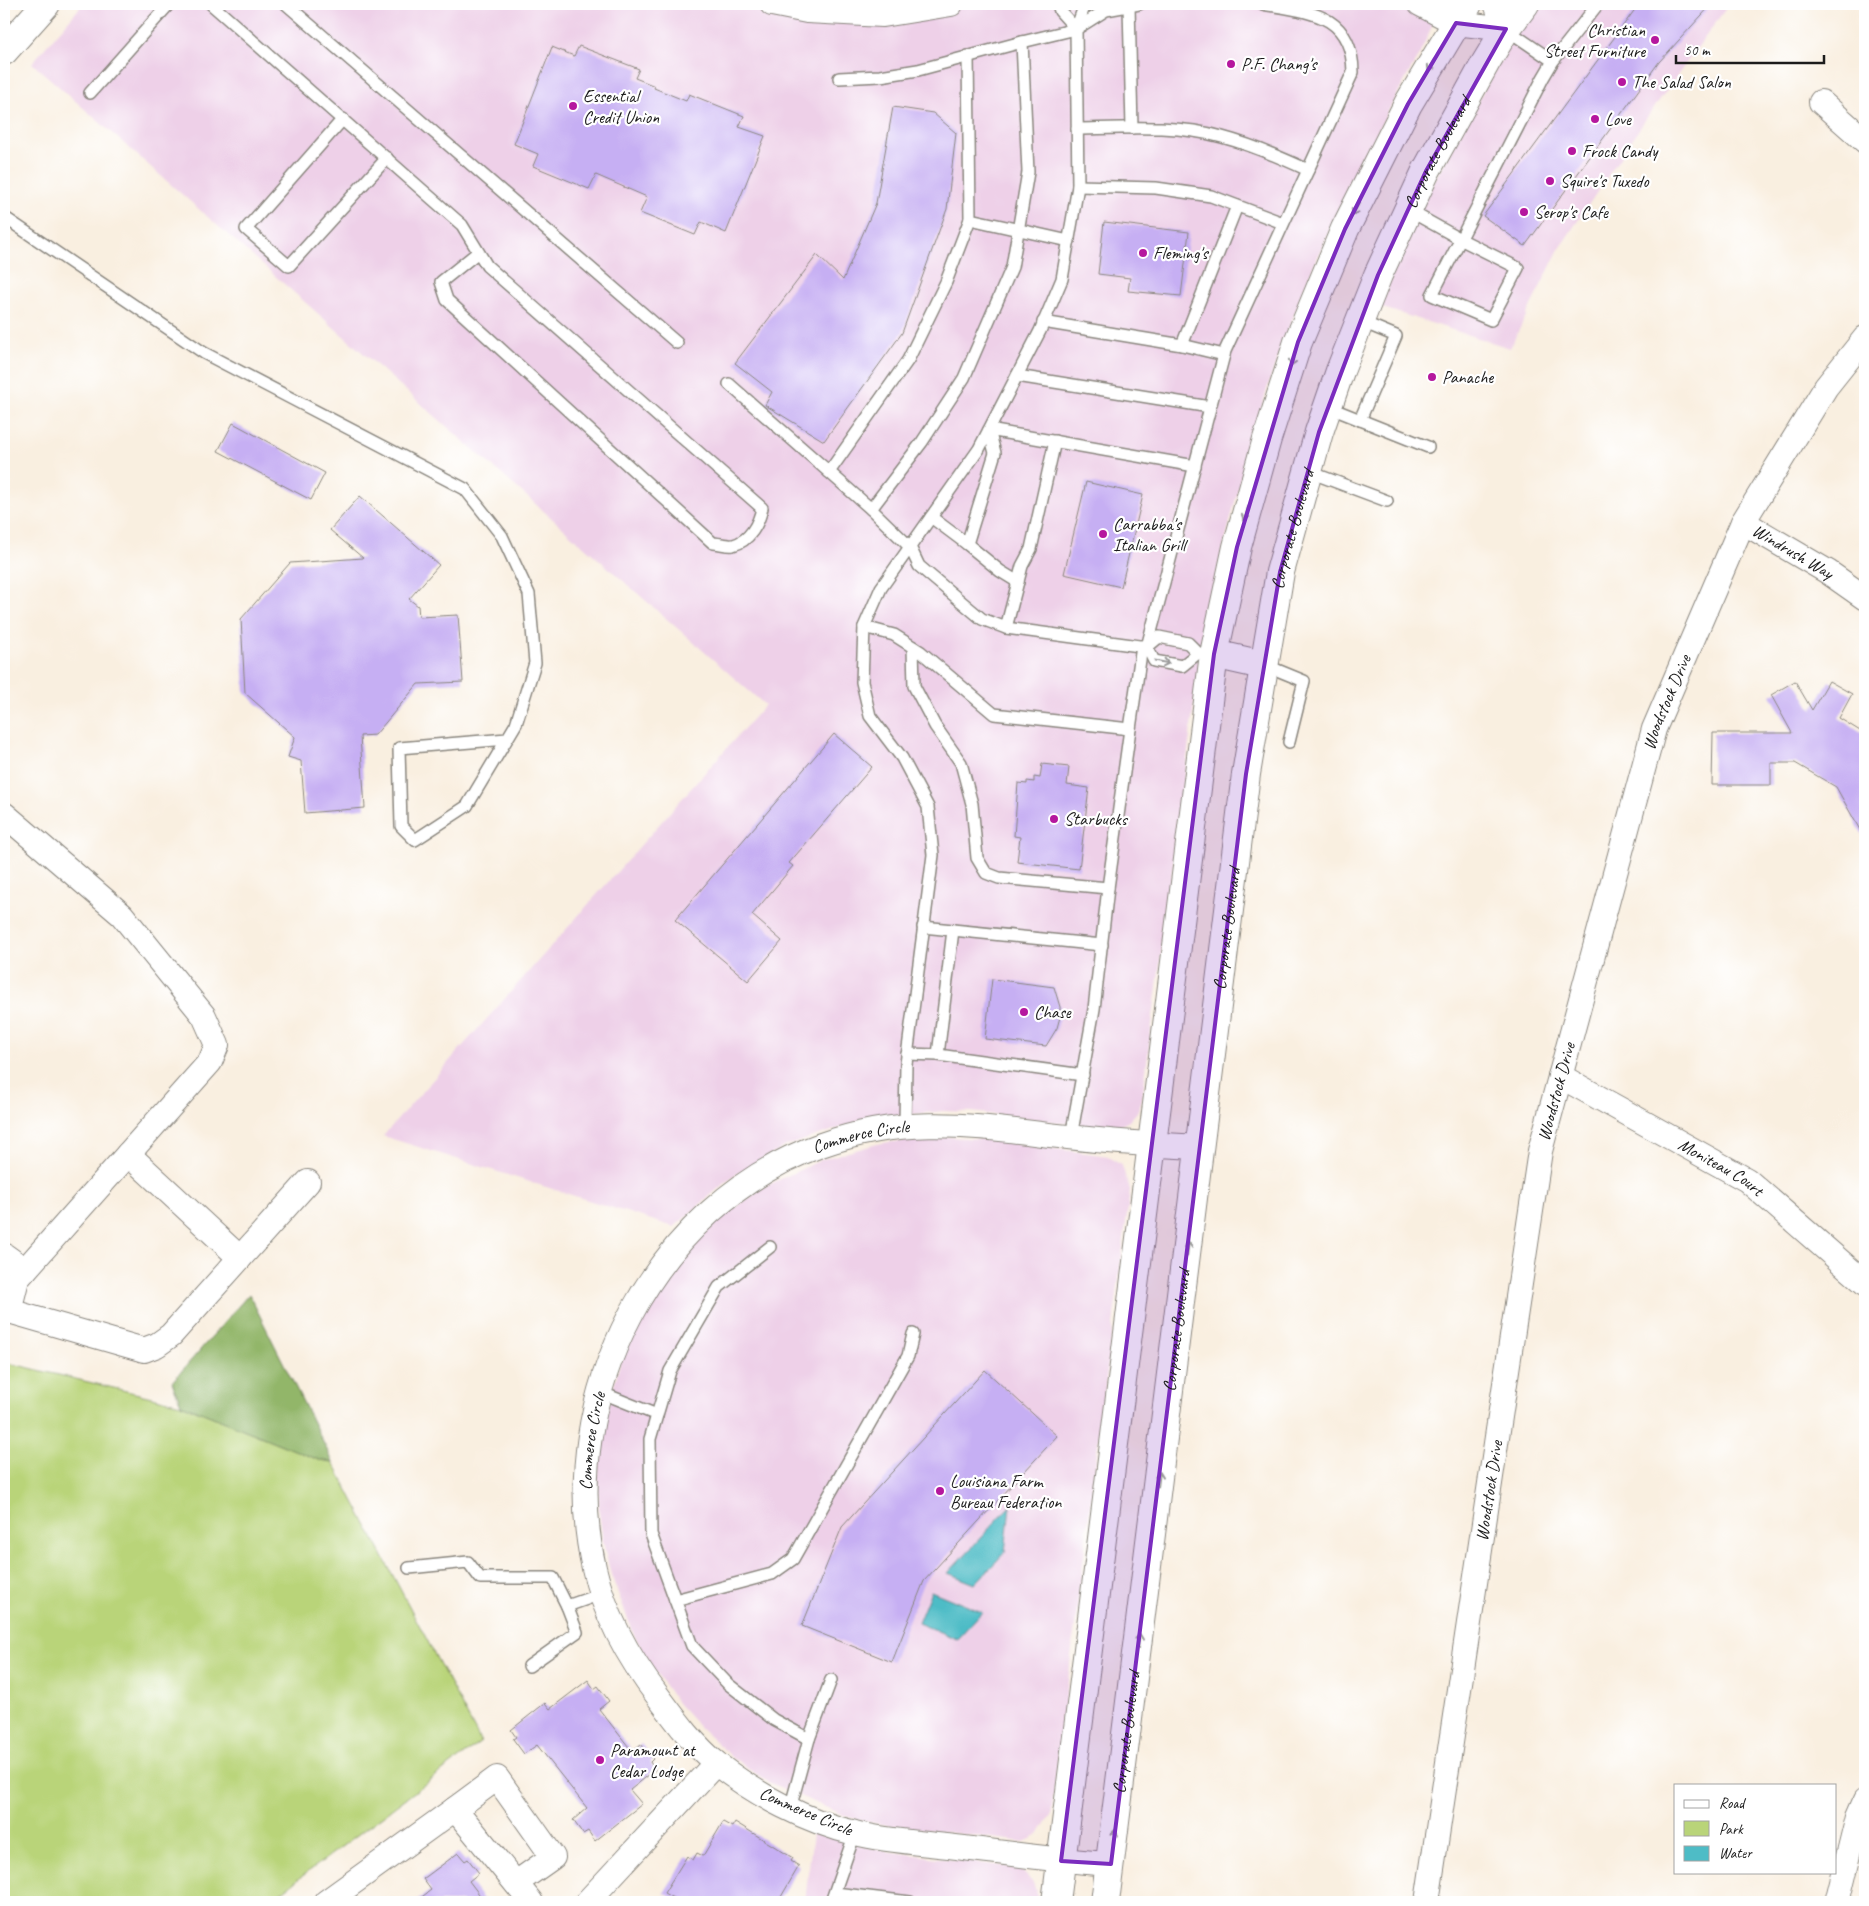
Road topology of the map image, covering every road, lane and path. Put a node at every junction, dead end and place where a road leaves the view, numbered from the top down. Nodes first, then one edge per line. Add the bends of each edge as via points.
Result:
1 (46, 4) edge
2 (169, 4) edge
3 (211, 4) edge
4 (286, 4) edge
5 (772, 4) edge
6 (951, 4) edge
7 (1058, 4) edge
8 (1084, 4) edge
9 (1263, 4) edge
10 (1420, 4) edge
11 (1496, 4) edge
12 (1525, 4) edge
13 (1598, 4) edge
14 (1134, 5) edge
15 (853, 8) edge
16 (1462, 14) edge
17 (1506, 29) junction
18 (1076, 30) junction
19 (1022, 42) junction
20 (4, 51) edge
21 (968, 56) junction
22 (1553, 62) junction
23 (839, 78) dead end
24 (90, 94) dead end
25 (1821, 102) dead end
26 (343, 119) junction
27 (1132, 128) junction
28 (1077, 129) junction
29 (1865, 141) edge
30 (387, 158) junction
31 (1308, 170) junction
32 (1078, 186) junction
33 (1237, 206) junction
34 (1408, 210) junction
35 (4, 217) edge
36 (970, 219) junction
37 (1283, 224) junction
38 (1018, 231) junction
39 (1460, 240) junction
40 (1069, 241) junction
41 (477, 253) junction
42 (1360, 321) junction
43 (1043, 322) junction
44 (1865, 338) edge
45 (677, 343) dead end
46 (1182, 344) junction
47 (1224, 354) junction
48 (1017, 376) junction
49 (729, 384) dead end
50 (1210, 407) junction
51 (1328, 408) junction
52 (1360, 420) junction
53 (989, 430) junction
54 (1055, 441) junction
55 (1428, 447) dead end
56 (1195, 466) junction
57 (1307, 471) junction
58 (829, 472) junction
59 (1387, 501) dead end
60 (871, 509) junction
61 (931, 517) junction
62 (1743, 522) junction
63 (967, 544) junction
64 (910, 546) junction
65 (1018, 582) junction
66 (1865, 598) edge
67 (864, 627) junction
68 (1006, 628) junction
69 (1145, 646) junction
70 (913, 648) junction
71 (1206, 654) junction
72 (1263, 665) junction
73 (1130, 729) junction
74 (507, 738) junction
75 (1289, 742) dead end
76 (5, 817) edge
77 (1108, 888) junction
78 (923, 928) junction
79 (953, 930) junction
80 (1102, 945) junction
81 (908, 1054) junction
82 (938, 1055) junction
83 (1082, 1075) junction
84 (1560, 1076) junction
85 (905, 1125) junction
86 (1071, 1138) junction
87 (1152, 1145) junction
88 (1200, 1147) junction
89 (128, 1154) junction
90 (308, 1182) dead end
91 (770, 1247) dead end
92 (4, 1255) edge
93 (240, 1258) junction
94 (25, 1270) junction
95 (1865, 1283) edge
96 (6, 1310) edge
97 (913, 1334) dead end
98 (600, 1392) junction
99 (657, 1415) junction
100 (409, 1568) dead end
101 (601, 1594) junction
102 (675, 1600) junction
103 (567, 1606) junction
104 (529, 1666) dead end
105 (832, 1680) dead end
106 (809, 1739) junction
107 (716, 1763) junction
108 (1865, 1801) edge
109 (455, 1809) junction
110 (790, 1809) junction
111 (855, 1833) junction
112 (1061, 1860) junction
113 (1111, 1864) junction
114 (516, 1883) junction
115 (833, 1897) edge
116 (326, 1902) edge
117 (531, 1902) edge
118 (587, 1902) edge
119 (910, 1902) edge
120 (1056, 1902) edge
121 (1105, 1902) edge
122 (1427, 1902) edge
123 (1837, 1902) edge

1 - 20 street
2 - 24 lane
3 - 26 lane
4 - 45 lane
5 - 15 street via 807,11
6 - 15 street via 883,15
7 - 18 lane
8 - 18 lane
9 - 31 lane via 1317,14 1332,22 1347,38 1353,58 1353,72
10 - 16 street
11 - 17 street
12 - 17 street, Corporate Boulevard
13 - 22 lane
14 - 18 lane via 1106,10
14 - 27 lane
16 - 17 street
16 -> 71 street via 1408,104 1345,229 1298,342
17 - 22 lane
17 - 34 street, Corporate Boulevard via 1426,171
18 - 19 lane
18 - 28 lane
19 - 21 lane
19 - 38 lane via 1028,172
21 - 23 lane via 918,70
21 - 36 lane
22 - 39 lane
25 - 29 street
26 - 30 lane
26 - 30 lane via 246,229 289,266
27 - 28 lane
27 - 31 lane via 1220,136 1262,149
28 - 32 lane
30 - 41 lane via 462,224
31 - 37 lane
32 - 33 lane via 1156,188 1211,196
32 - 40 lane
33 - 37 lane
33 - 46 lane
34 - 39 lane
34 - 42 street, Corporate Boulevard
35 - 74 lane via 204,353 465,489 502,536 529,594 535,663 516,724
36 - 38 lane
36 - 58 lane via 946,282 908,360
37 - 47 lane
38 - 40 lane
38 - 60 lane via 1012,267 964,378 922,442
39 - 39 lane via 1432,295 1491,320 1518,268
40 - 43 lane via 1062,279
41 - 41 lane via 494,273 762,508 759,522 748,536 733,545 713,542 446,300 441,282
42 - 51 street, Corporate Boulevard
42 - 52 lane via 1396,336
43 - 46 lane
43 - 48 lane
44 - 62 street, Woodstock Drive via 1826,387
46 - 47 lane
47 - 50 lane
48 - 50 lane
48 - 53 lane
49 - 58 lane
50 - 56 lane
51 - 52 lane
51 - 57 street, Corporate Boulevard
52 - 55 lane
53 - 54 lane
53 - 61 lane via 979,450
53 - 63 lane via 995,453
54 - 56 lane
54 - 65 lane via 1031,549
56 - 69 lane
57 - 59 lane
57 - 72 street, Corporate Boulevard via 1280,572
58 - 60 lane
60 - 64 lane
61 - 63 lane
61 - 64 lane
62 - 66 street, Windrush Way via 1828,572
62 - 84 street, Woodstock Drive via 1654,729
63 - 65 lane
64 - 67 lane via 881,588
64 - 68 lane via 919,566 982,619
65 - 68 lane
67 - 70 lane via 894,635
67 - 78 lane via 862,682 870,716 902,758 928,807 932,855
68 - 69 lane
69 - 71 lane via 1159,637 1188,643
69 -> 71 lane via 1154,662 1182,666
69 - 73 lane
70 - 73 lane via 994,714
70 - 77 lane via 914,686 935,726 961,763 972,804 977,858 986,873 999,878
71 - 72 street
71 - 87 street
72 - 75 lane via 1304,681
72 - 88 street, Corporate Boulevard via 1246,774
73 - 77 lane
74 - 74 lane via 466,806 415,840 402,826 400,748
76 - 89 street via 122,915 204,1016 213,1034 217,1045 210,1062
77 - 80 lane
78 - 79 lane
78 - 81 lane
79 - 80 lane
79 - 82 lane
80 - 83 lane
81 - 82 lane
81 - 85 lane
82 - 83 lane
83 - 86 lane
84 - 95 street, Moniteau Court via 1747,1180
84 - 122 street, Woodstock Drive via 1540,1151
85 - 86 street, Commerce Circle via 975,1125
85 - 98 street, Commerce Circle via 818,1146 767,1171 724,1199 663,1263 637,1302 616,1341
86 - 87 street, Commerce Circle
87 - 88 street, Commerce Circle
87 - 112 street
113 -> 88 street, Corporate Boulevard
89 - 93 street
89 - 94 street
90 - 93 street
91 - 99 lane via 719,1287 670,1371
92 - 94 street
93 - 96 street via 171,1335 157,1346 144,1350
94 - 96 street via 17,1278
97 - 102 lane via 908,1356 793,1559 772,1574
98 - 99 lane
98 - 101 street, Commerce Circle via 588,1450 586,1509 593,1566
99 - 102 lane via 650,1439 651,1534
100 - 103 lane via 468,1562 480,1578 553,1578
101 - 103 lane
101 - 107 street, Commerce Circle via 616,1632 636,1667 676,1721
102 - 106 lane via 692,1646 722,1677 774,1720
103 - 104 lane via 577,1632
105 - 106 lane
106 - 110 lane
107 - 110 street, Commerce Circle
107 - 118 street
108 - 123 street
109 - 114 street
109 - 114 street via 497,1778 552,1857
109 - 116 street
110 - 111 street, Commerce Circle
111 - 112 street, Commerce Circle
111 - 115 lane
112 - 113 street, Commerce Circle
112 - 120 street
113 - 121 street, Corporate Boulevard
114 - 117 street
115 - 119 lane

